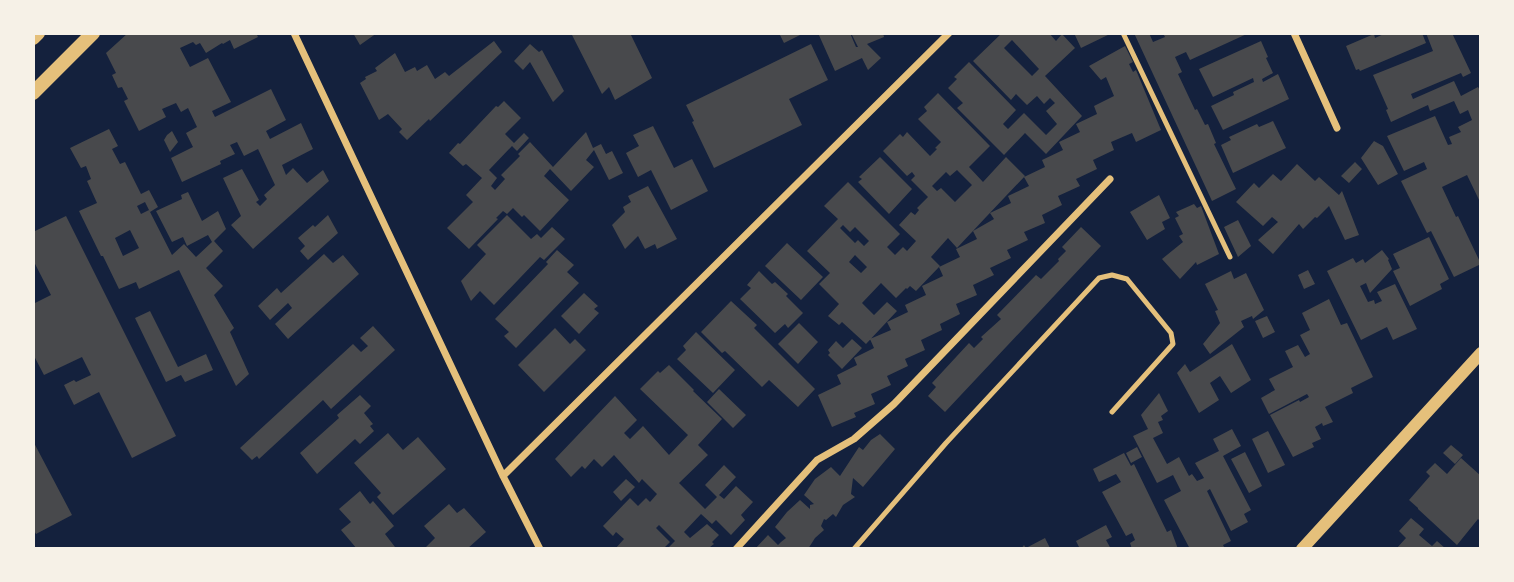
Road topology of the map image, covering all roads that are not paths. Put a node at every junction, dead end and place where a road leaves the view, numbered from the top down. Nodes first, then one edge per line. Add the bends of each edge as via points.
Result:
1 (38, 33) edge
2 (93, 33) edge
3 (294, 33) edge
4 (1123, 33) edge
5 (1294, 33) edge
6 (946, 35) edge
7 (33, 38) edge
8 (33, 93) edge
9 (1337, 128) dead end
10 (1110, 179) dead end
11 (1230, 257) dead end
12 (1481, 353) edge
13 (1112, 412) dead end
14 (503, 476) junction
15 (540, 549) edge
16 (736, 549) edge
17 (854, 549) edge
18 (1302, 549) edge

1 - 7 main road
2 - 8 main road
3 - 14 street
4 - 11 lane
5 - 9 street
6 - 14 street
10 - 16 street via 894,404 854,439 817,460
12 - 18 street
13 - 17 lane via 1173,344 1171,333 1127,279 1112,275 1099,278
14 - 15 street

